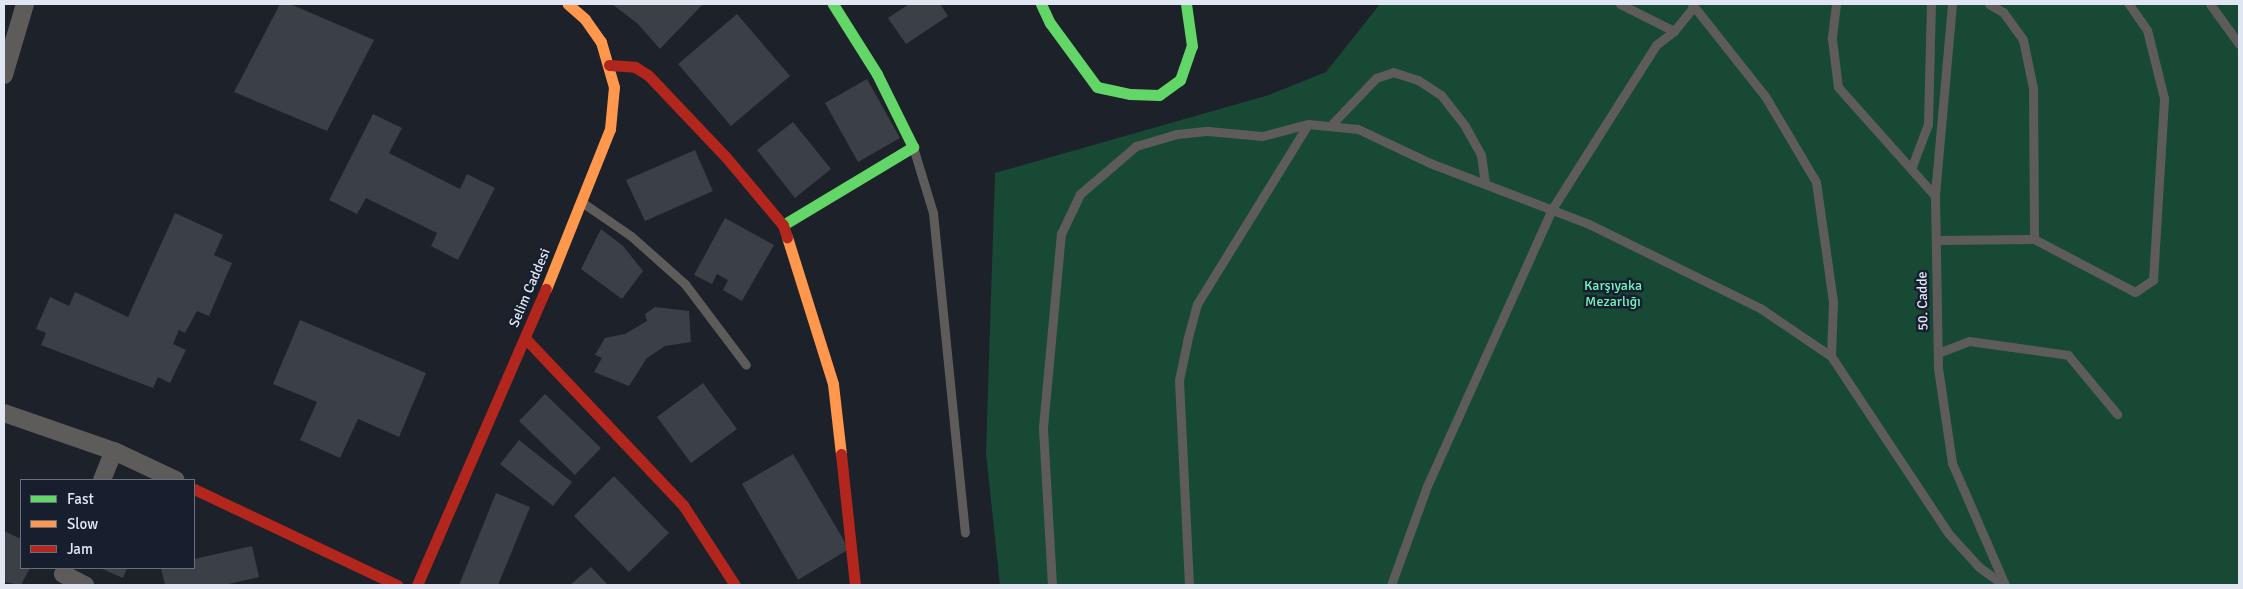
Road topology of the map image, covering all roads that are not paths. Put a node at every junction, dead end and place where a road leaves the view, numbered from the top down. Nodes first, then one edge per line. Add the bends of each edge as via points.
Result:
1 (25, 4) edge
2 (568, 4) edge
3 (833, 4) edge
4 (1041, 4) edge
5 (1186, 4) edge
6 (1620, 4) edge
7 (1836, 4) edge
8 (1931, 4) edge
9 (1952, 4) edge
10 (1989, 4) edge
11 (2130, 4) edge
12 (2210, 4) edge
13 (1693, 5) edge
14 (1674, 31) junction
15 (2239, 44) edge
16 (609, 65) junction
17 (4, 75) edge
18 (1308, 124) junction
19 (1330, 126) junction
20 (913, 147) junction
21 (1911, 170) junction
22 (1485, 184) junction
23 (1935, 196) junction
24 (581, 202) junction
25 (1552, 209) junction
26 (783, 225) junction
27 (2034, 239) junction
28 (1936, 240) junction
29 (525, 338) junction
30 (1938, 353) junction
31 (1832, 356) junction
32 (746, 365) dead end
33 (4, 413) edge
34 (2117, 414) dead end
35 (114, 451) junction
36 (102, 479) edge
37 (174, 479) edge
38 (195, 489) edge
39 (965, 532) dead end
40 (62, 576) edge
41 (85, 585) edge
42 (397, 585) edge
43 (417, 585) edge
44 (735, 585) edge
45 (855, 585) edge
46 (1052, 585) edge
47 (1189, 585) edge
48 (1391, 585) edge
49 (2005, 585) edge

1 - 17 street
2 - 16 street, Selim Caddesi via 585,19 601,42
3 - 20 street via 873,67
4 - 5 street via 1050,23 1097,87 1130,94 1159,95 1180,80 1192,46
6 - 14 lane
7 - 21 lane via 1832,39 1838,87
8 - 21 lane via 1928,124
9 - 23 lane, 50. Cadde
10 - 27 lane via 2003,12 2023,40 2033,88
11 - 27 lane via 2147,30 2164,98 2154,280 2135,292
12 - 15 lane
13 - 14 lane
13 - 31 lane via 1765,96 1816,182 1833,302
14 - 25 lane via 1656,46
16 - 24 street, Selim Caddesi via 614,87 610,129
16 - 26 street via 635,67 648,75 725,156
18 - 19 lane
18 - 46 lane via 1262,136 1208,130 1177,134 1136,146 1080,194 1061,234 1043,427
18 - 47 lane via 1197,304 1187,341 1179,380
19 - 22 lane via 1358,129 1430,163
19 - 22 lane via 1376,78 1393,72 1418,80 1440,95 1465,126 1481,155
20 - 26 street
20 - 39 lane via 933,213
21 - 23 lane
22 - 25 lane
23 - 28 lane, 50. Cadde
24 - 29 street, Selim Caddesi
24 - 32 lane via 631,236 685,284
25 - 31 lane via 1760,308
25 - 48 lane via 1426,486
26 - 45 street via 833,384 836,436
27 - 28 lane
28 - 30 lane, 50. Cadde
29 - 43 street, Selim Caddesi
29 - 44 street via 684,505
30 - 34 lane via 1969,341 2068,355
30 - 49 lane, 50. Cadde via 1952,463
31 - 49 lane via 1948,533 1979,567
33 - 35 street
35 - 36 street
35 - 37 street
38 - 42 street
40 - 41 street

